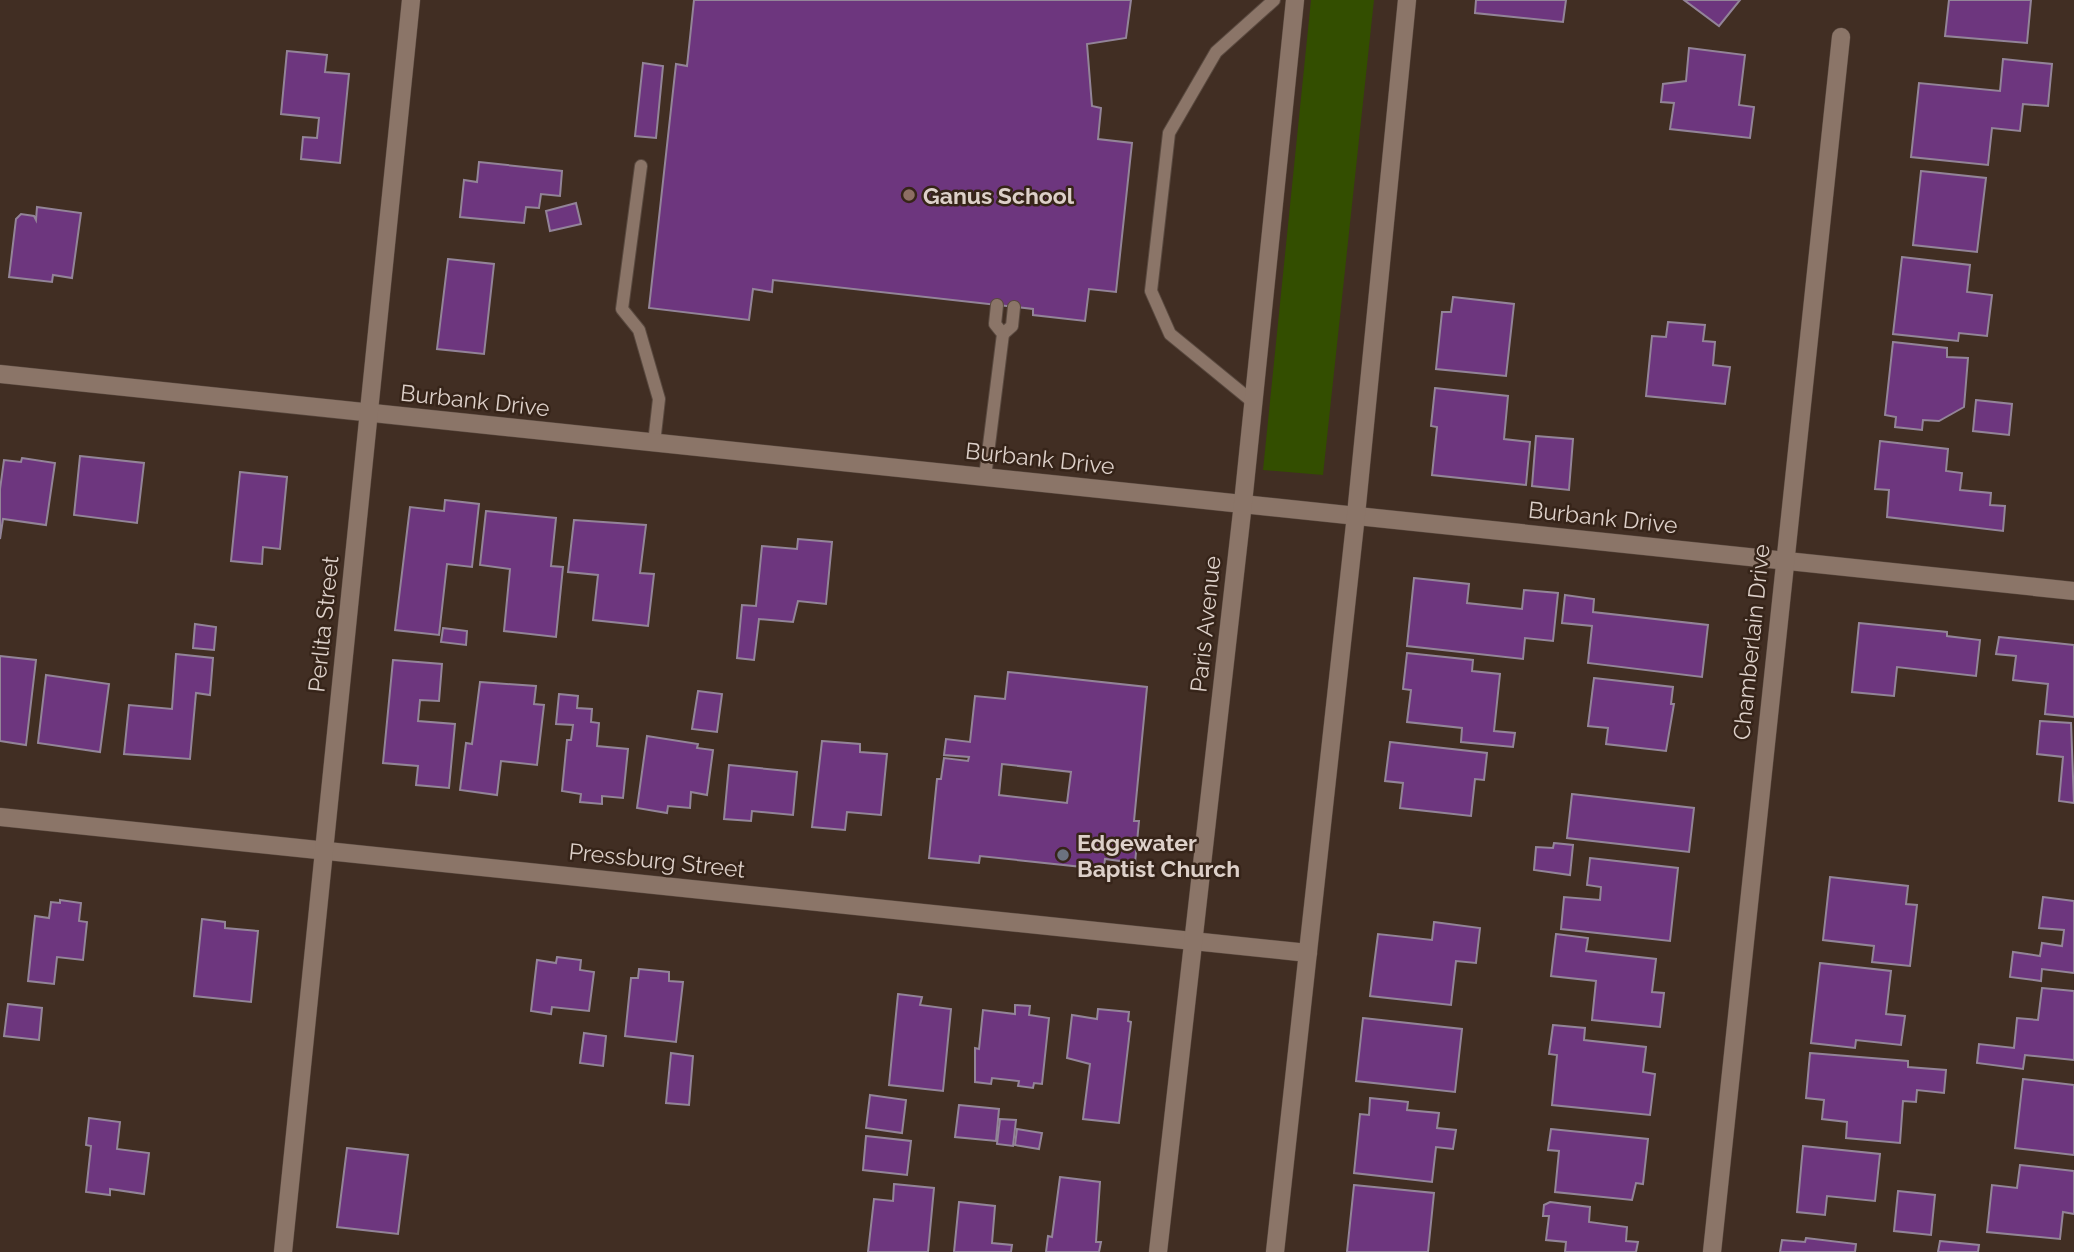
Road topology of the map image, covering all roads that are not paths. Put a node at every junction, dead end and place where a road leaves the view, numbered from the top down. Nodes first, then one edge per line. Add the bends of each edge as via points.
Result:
1 (411, 0) edge
2 (1274, 0) edge
3 (1295, 0) edge
4 (1407, 0) edge
5 (1841, 37) dead end
6 (641, 166) dead end
7 (997, 305) dead end
8 (1014, 307) dead end
9 (1003, 334) junction
10 (0, 374) edge
11 (1253, 402) junction
12 (369, 414) junction
13 (654, 443) junction
14 (985, 477) junction
15 (1243, 503) junction
16 (1356, 516) junction
17 (1784, 561) junction
18 (2074, 591) edge
19 (0, 817) edge
20 (324, 850) junction
21 (1195, 940) junction
22 (1308, 953) junction
23 (283, 1252) edge
24 (1158, 1252) edge
25 (1275, 1252) edge
26 (1712, 1252) edge

1 - 12 street, Perlita Street
2 - 11 lane via 1216,52 1169,133 1151,291 1170,334
3 - 11 street, Paris Avenue
4 - 16 street
5 - 17 street, Chamberlain Drive
6 - 13 lane via 622,309 639,330 659,399
7 - 9 lane via 995,324
8 - 9 lane via 1012,326
9 - 14 lane
10 - 12 street, Burbank Drive
11 - 15 street, Paris Avenue
12 - 13 street, Burbank Drive
12 - 20 street, Perlita Street
13 - 14 street, Burbank Drive
14 - 15 street, Burbank Drive
15 - 16 street, Burbank Drive
15 - 21 street, Paris Avenue
16 - 17 street, Burbank Drive
16 - 22 street
17 - 18 street, Burbank Drive
17 - 26 street, Chamberlain Drive
19 - 20 street, Pressburg Street
20 - 21 street, Pressburg Street
20 - 23 street, Perlita Street
21 - 22 street, Pressburg Street
21 - 24 street, Paris Avenue
22 - 25 street

